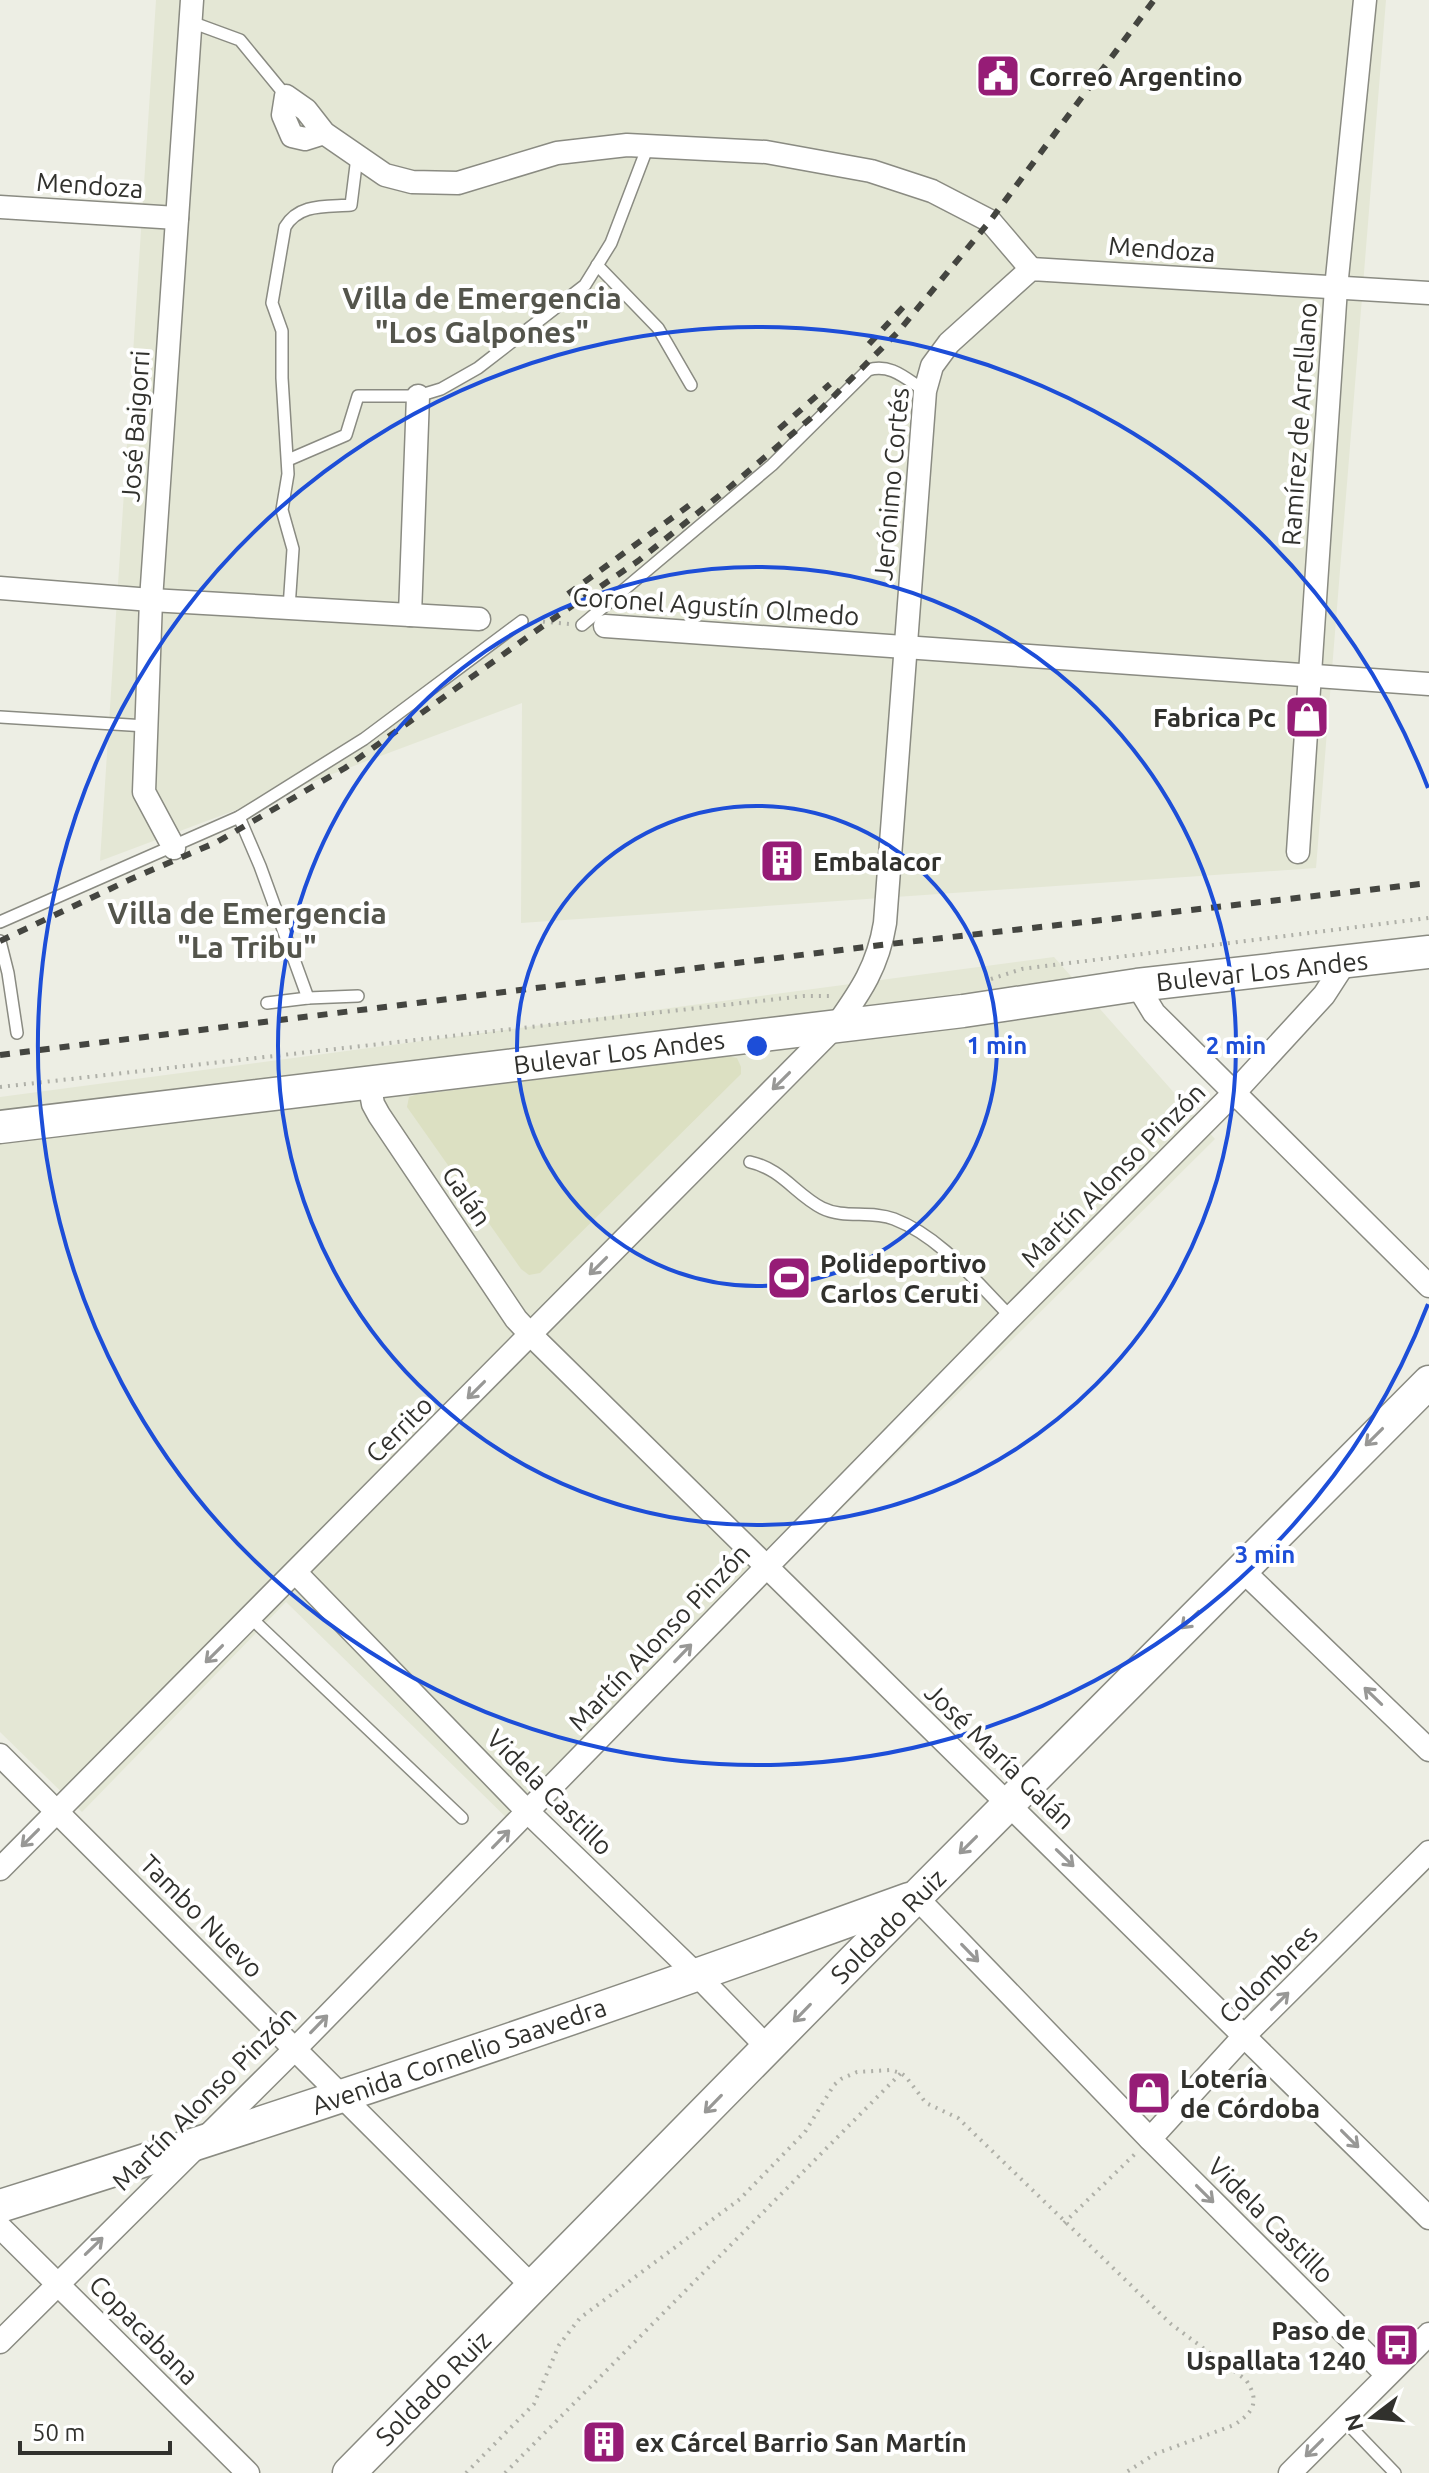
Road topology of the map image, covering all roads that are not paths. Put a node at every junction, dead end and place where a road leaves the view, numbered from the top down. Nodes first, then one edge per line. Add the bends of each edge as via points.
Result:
1 (1365, 0) edge
2 (191, 11) edge
3 (286, 96) joint
4 (648, 146) junction
5 (357, 157) junction
6 (0, 207) edge
7 (177, 218) junction
8 (597, 265) junction
9 (1031, 269) junction
10 (1336, 288) junction
11 (1429, 293) edge
12 (691, 385) dead end
13 (925, 391) junction
14 (418, 396) junction
15 (288, 460) junction
16 (0, 588) edge
17 (151, 600) junction
18 (289, 608) junction
19 (410, 615) junction
20 (479, 619) dead end
21 (522, 621) road end
22 (582, 625) road end
23 (605, 626) dead end
24 (904, 647) junction
25 (1310, 674) junction
26 (1429, 684) edge
27 (0, 717) edge
28 (146, 726) junction
29 (239, 817) junction
30 (174, 848) junction
31 (1298, 852) dead end
32 (0, 922) edge
33 (0, 941) edge
34 (1429, 952) edge
35 (1346, 961) junction
36 (1137, 985) junction
37 (358, 996) dead end
38 (308, 998) junction
39 (267, 1003) dead end
40 (836, 1026) junction
41 (17, 1033) dead end
42 (369, 1082) junction
43 (1234, 1093) junction
44 (0, 1127) edge
45 (750, 1162) dead end
46 (1429, 1286) edge
47 (1011, 1317) junction
48 (531, 1335) junction
49 (1429, 1382) edge
50 (767, 1567) junction
51 (1241, 1569) junction
52 (296, 1573) junction
53 (251, 1618) junction
54 (1429, 1750) edge
55 (0, 1755) edge
56 (1009, 1804) junction
57 (56, 1812) junction
58 (528, 1812) junction
59 (462, 1818) dead end
60 (1429, 1852) edge
61 (0, 1869) edge
62 (916, 1897) junction
63 (698, 1976) junction
64 (1245, 2035) junction
65 (296, 2048) junction
66 (768, 2048) junction
67 (342, 2095) junction
68 (1150, 2139) junction
69 (198, 2145) junction
70 (0, 2206) edge
71 (1429, 2218) edge
72 (0, 2227) edge
73 (57, 2282) junction
74 (533, 2287) junction
75 (1429, 2334) edge
76 (0, 2342) edge
77 (1387, 2375) junction
78 (1343, 2419) junction
79 (248, 2473) edge
80 (349, 2473) edge
81 (1290, 2473) edge
82 (1395, 2473) edge

1 - 10 street, Ramírez de Arrellano
2 - 3 lane via 240,40
2 - 7 street, José Baigorri
3 - 5 street via 283,115 292,136 305,139 324,133
4 - 5 street via 557,153 458,183 412,182 385,175
4 - 8 lane via 611,243
4 - 9 street via 766,152 871,171 932,191 990,221
5 - 15 lane via 351,205 308,208 285,227 272,303 282,331
6 - 7 street, Mendoza
7 - 17 street, José Baigorri
8 - 12 lane via 658,328
8 - 14 lane via 585,285 478,368
9 - 10 street, Mendoza
9 - 13 street, Jerónimo Cortés via 949,343 932,366
10 - 11 street, Mendoza
10 - 25 street, Ramírez de Arrellano
13 - 22 lane via 881,366 868,370 772,465
13 - 24 street, Jerónimo Cortés
14 - 15 lane via 358,396 346,435
14 - 19 street
15 - 18 lane via 282,510 293,549
16 - 17 street
17 - 18 street
17 - 28 street, José Baigorri
18 - 19 street
19 - 20 street
21 - 29 lane via 364,739
23 - 24 street, Coronel Agustín Olmedo
24 - 25 street, Coronel Agustín Olmedo
24 - 40 street, Jerónimo Cortés via 885,923 876,964
25 - 26 street, Coronel Agustín Olmedo
25 - 31 street, Ramírez de Arrellano
27 - 28 lane
28 - 30 street, José Baigorri via 144,792
29 - 30 lane
29 - 38 lane
30 - 32 lane
33 - 41 lane
34 - 35 main road, Bulevar Los Andes
35 - 36 main road, Bulevar Los Andes
35 - 43 street, Martín Alonso Pinzón via 1324,995
36 - 40 main road, Bulevar Los Andes
36 - 43 street via 1154,1013
37 - 38 lane
38 - 39 lane
40 - 42 main road, Bulevar Los Andes
40 -> 48 street, Cerrito
42 - 44 main road, Bulevar Los Andes
42 - 48 street, Galán via 379,1115
43 - 46 street
43 - 47 street, Martín Alonso Pinzón
45 - 47 lane via 764,1165 835,1215 890,1217 924,1233
47 - 50 street, Martín Alonso Pinzón
48 - 50 street, José María Galán
48 -> 52 street, Cerrito
49 -> 51 main road, Soldado Ruiz
50 - 56 street, José María Galán
58 -> 50 street, Martín Alonso Pinzón
54 -> 51 street
51 -> 56 main road, Soldado Ruiz
52 - 53 street, Cerrito
52 - 58 street, Videla Castillo
53 -> 57 street, Cerrito
53 - 59 lane
55 - 57 street, Tambo Nuevo
56 -> 62 main road, Soldado Ruiz
56 -> 64 street, José María Galán
57 -> 61 street, Cerrito
57 - 65 street, Tambo Nuevo
58 - 63 street, Videla Castillo
65 -> 58 street, Martín Alonso Pinzón
64 -> 60 street, Colombres
62 - 63 main road, Avenida Cornelio Saavedra
62 -> 66 main road, Soldado Ruiz
62 -> 68 street, Videla Castillo
63 - 66 street, Videla Castillo
63 - 67 main road, Avenida Cornelio Saavedra
64 - 68 street, Colombres
64 -> 71 street, José María Galán
65 - 67 street, Tambo Nuevo
65 - 69 street, Martín Alonso Pinzón
66 -> 74 main road, Soldado Ruiz
67 - 69 main road, Avenida Cornelio Saavedra
67 - 74 street, Tambo Nuevo
68 -> 77 street, Videla Castillo
69 - 70 main road, Avenida Cornelio Saavedra
73 -> 69 street, Martín Alonso Pinzón
72 - 73 street, Copacabana
73 - 76 street, Martín Alonso Pinzón
73 - 79 street, Copacabana
74 - 80 main road, Soldado Ruiz
75 - 77 street
77 - 78 street
78 -> 81 street
78 - 82 lane

